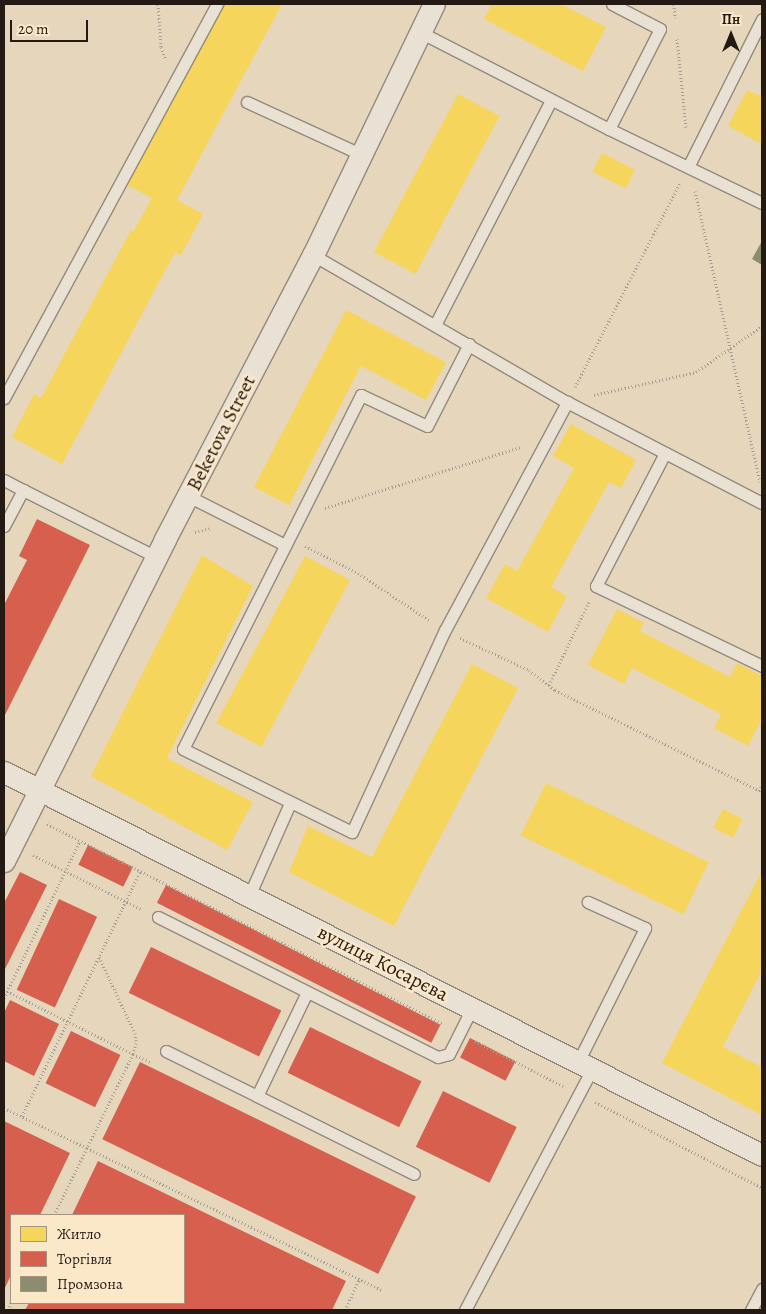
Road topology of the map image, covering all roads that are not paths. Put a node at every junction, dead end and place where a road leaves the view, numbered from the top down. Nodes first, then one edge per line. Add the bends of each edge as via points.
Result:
1 (217, 4) edge
2 (434, 4) edge
3 (612, 4) edge
4 (762, 19) edge
5 (420, 32) junction
6 (551, 100) junction
7 (247, 102) dead end
8 (609, 129) junction
9 (360, 154) junction
10 (689, 165) junction
11 (762, 203) edge
12 (313, 255) junction
13 (435, 325) junction
14 (469, 344) junction
15 (4, 398) edge
16 (567, 402) junction
17 (665, 453) junction
18 (4, 480) edge
19 (23, 490) junction
20 (188, 496) junction
21 (762, 503) edge
22 (4, 526) edge
23 (285, 545) junction
24 (160, 548) junction
25 (762, 666) edge
26 (4, 772) edge
27 (40, 790) junction
28 (290, 803) junction
29 (4, 861) edge
30 (249, 896) junction
31 (588, 902) dead end
32 (158, 917) road end
33 (307, 992) junction
34 (472, 1008) junction
35 (166, 1051) dead end
36 (585, 1066) junction
37 (257, 1096) junction
38 (762, 1155) edge
39 (414, 1174) dead end
40 (762, 1289) edge
41 (465, 1310) edge
42 (751, 1310) edge

1 - 15 lane via 184,72
2 - 5 street, Beketova Street
3 - 8 lane via 660,29
4 - 10 lane
5 - 6 lane
5 - 9 street, Beketova Street
6 - 8 lane
6 - 13 lane
7 - 9 lane
8 - 10 lane
9 - 12 street, Beketova Street
10 - 11 lane
12 - 13 lane
12 - 20 street, Beketova Street
13 - 14 lane
14 - 16 lane
14 - 23 lane via 427,426 361,395
16 - 17 lane
16 - 28 lane via 445,630 352,832
17 - 21 lane
17 - 25 lane via 596,586
18 - 19 lane
19 - 22 lane
19 - 24 lane
20 - 23 lane
20 - 24 street, Beketova Street
23 - 28 lane via 183,749
24 - 27 street, Beketova Street
26 - 27 street, вулиця Косарєва
27 - 29 street, Beketova Street
27 - 30 street, вулиця Косарєва
28 - 30 lane
30 - 34 street, вулиця Косарєва
31 - 36 lane via 645,928
32 - 33 lane
33 - 34 lane via 438,1057 449,1054
33 - 37 lane
34 - 36 street, вулиця Косарєва
35 - 37 lane
36 - 38 street, вулиця Косарєва
36 - 41 lane
37 - 39 lane
40 - 42 lane

